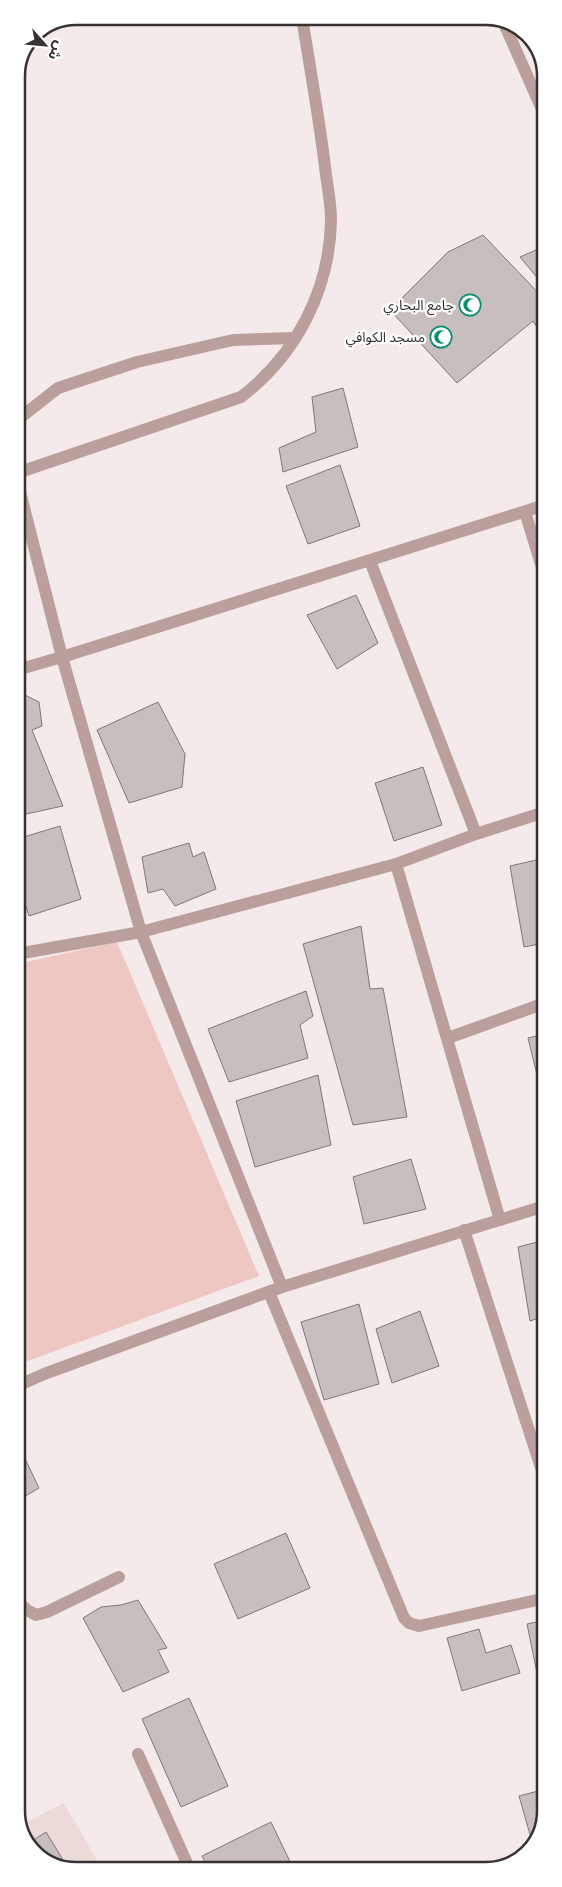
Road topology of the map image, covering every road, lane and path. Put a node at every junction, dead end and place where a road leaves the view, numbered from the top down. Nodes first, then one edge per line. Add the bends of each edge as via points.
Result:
1 (303, 25) edge
2 (507, 30) edge
3 (537, 98) edge
4 (295, 338) junction
5 (25, 414) edge
6 (25, 470) edge
7 (537, 508) edge
8 (525, 512) junction
9 (25, 515) edge
10 (537, 551) edge
11 (370, 561) junction
12 (62, 657) junction
13 (25, 668) edge
14 (537, 815) edge
15 (476, 834) junction
16 (396, 864) junction
17 (141, 932) junction
18 (25, 953) edge
19 (537, 1006) edge
20 (448, 1038) junction
21 (537, 1208) edge
22 (500, 1220) junction
23 (464, 1230) junction
24 (282, 1286) junction
25 (269, 1292) junction
26 (25, 1382) edge
27 (537, 1455) edge
28 (119, 1577) dead end
29 (537, 1600) edge
30 (25, 1608) edge
31 (138, 1754) dead end
32 (186, 1862) edge

1 - 4 street via 331,219 320,290
2 - 3 street
4 - 5 street via 233,340 137,362 58,388
4 - 6 street via 263,378 241,396
7 - 8 street
8 - 10 street
8 - 11 street
9 - 12 street
11 - 12 street
11 - 15 street
12 - 13 street
12 - 17 street
14 - 15 street
15 - 16 street
16 - 17 street
16 - 20 street
17 - 18 street
17 - 24 street
19 - 20 street
20 - 22 street
21 - 22 street
22 - 23 street
23 - 24 street
23 - 27 street
24 - 25 street
25 - 26 street
25 - 29 street via 404,1618 419,1626
28 - 30 street via 47,1612 36,1615
31 - 32 street

